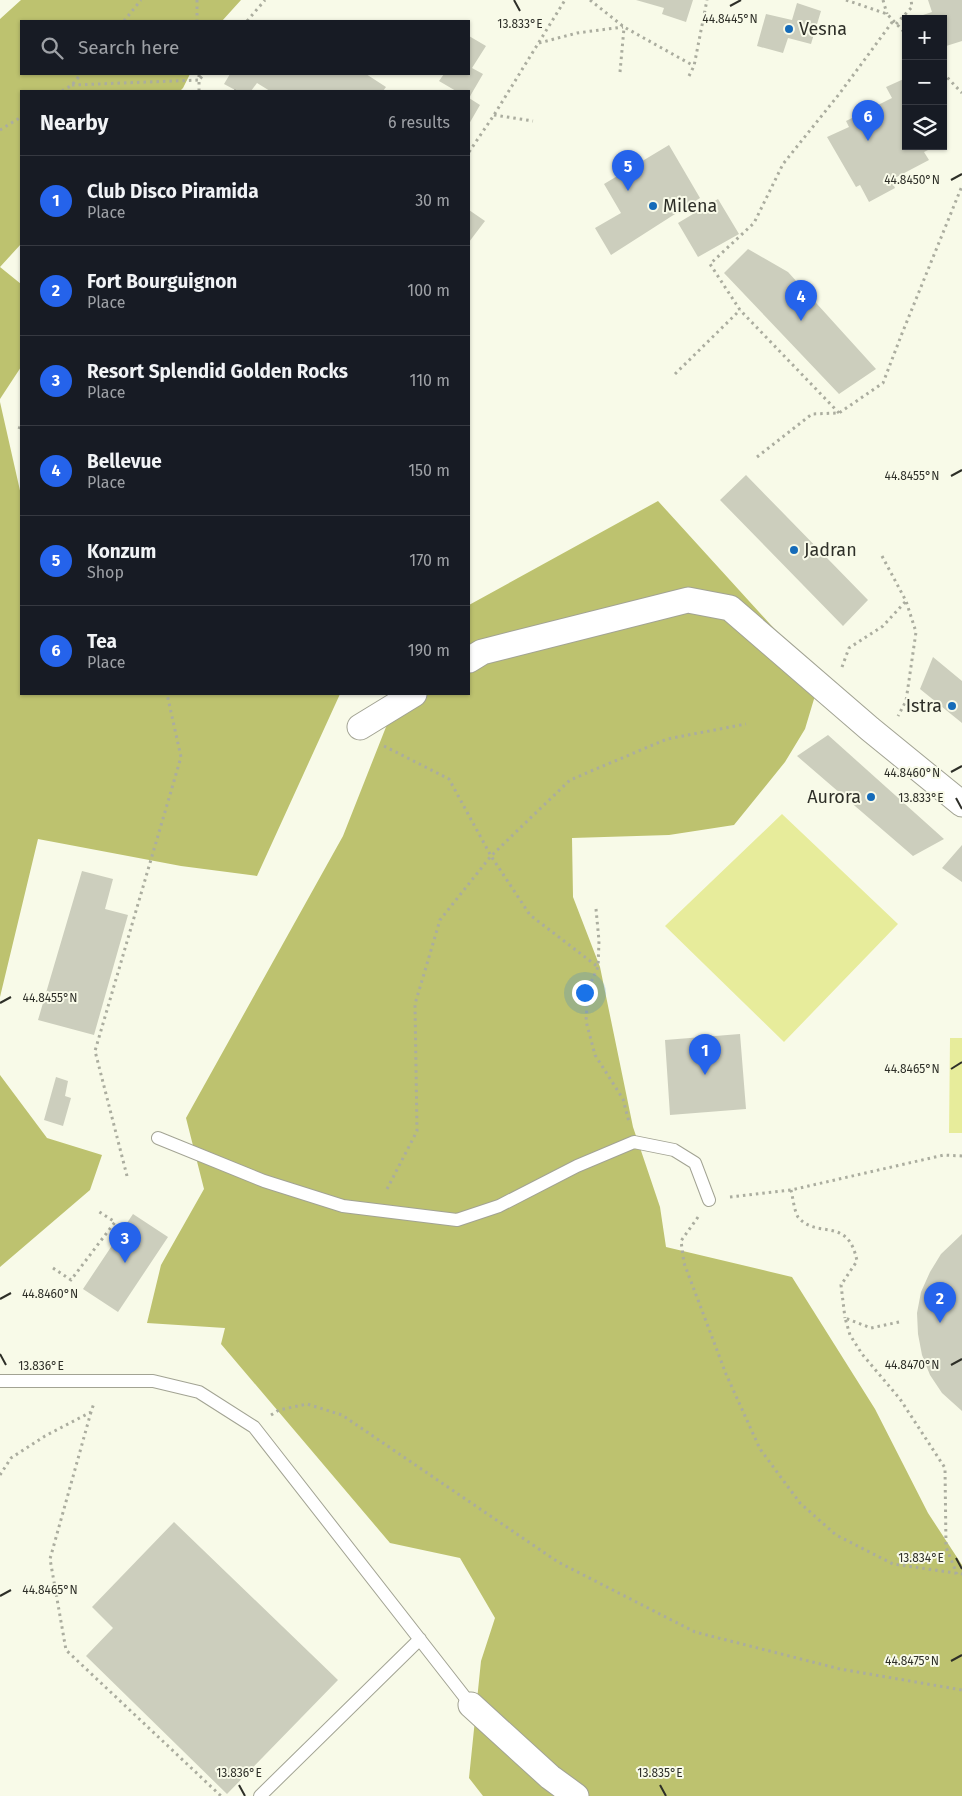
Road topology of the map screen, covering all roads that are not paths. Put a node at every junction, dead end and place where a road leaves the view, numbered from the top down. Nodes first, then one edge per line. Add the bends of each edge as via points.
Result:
1 (470, 659) edge
2 (412, 695) edge
3 (360, 727) dead end
4 (962, 804) edge
5 (158, 1138) dead end
6 (709, 1200) road end
7 (0, 1381) edge
8 (420, 1639) junction
9 (471, 1705) joint
10 (260, 1796) edge
11 (576, 1796) edge

1 - 4 street via 482,652 688,600 730,608 870,730
2 - 3 street
5 - 6 lane via 264,1181 343,1206 457,1220 499,1206 577,1166 634,1142 674,1150 694,1163
7 - 8 lane via 153,1381 199,1392 254,1427
8 - 9 lane
8 - 10 lane
9 - 11 street via 550,1777

